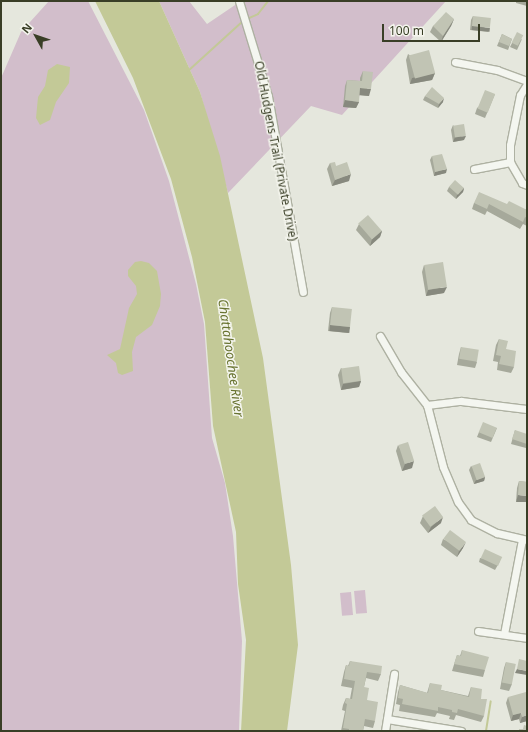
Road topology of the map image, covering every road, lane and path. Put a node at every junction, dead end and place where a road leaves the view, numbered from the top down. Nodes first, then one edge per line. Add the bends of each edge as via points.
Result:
1 (239, 1) edge
2 (455, 62) dead end
3 (527, 81) edge
4 (527, 84) edge
5 (510, 162) junction
6 (474, 169) dead end
7 (527, 185) edge
8 (303, 292) dead end
9 (380, 336) dead end
10 (427, 405) junction
11 (527, 409) edge
12 (524, 540) edge
13 (478, 630) dead end
14 (504, 634) junction
15 (527, 638) edge
16 (394, 674) dead end
17 (387, 719) junction
18 (385, 731) edge
19 (461, 731) edge

1 - 8 street, Old Hudgens Trail (Private Drive) via 268,96
2 - 3 street via 497,70
4 - 5 street via 520,95 513,123
5 - 6 street
5 - 7 street via 522,183
9 - 10 street via 400,372
10 - 11 street via 469,401
10 - 12 street via 444,467 458,502 471,520 497,533
12 - 14 street
13 - 14 street
14 - 15 street
16 - 17 street
17 - 18 street
17 - 19 street

